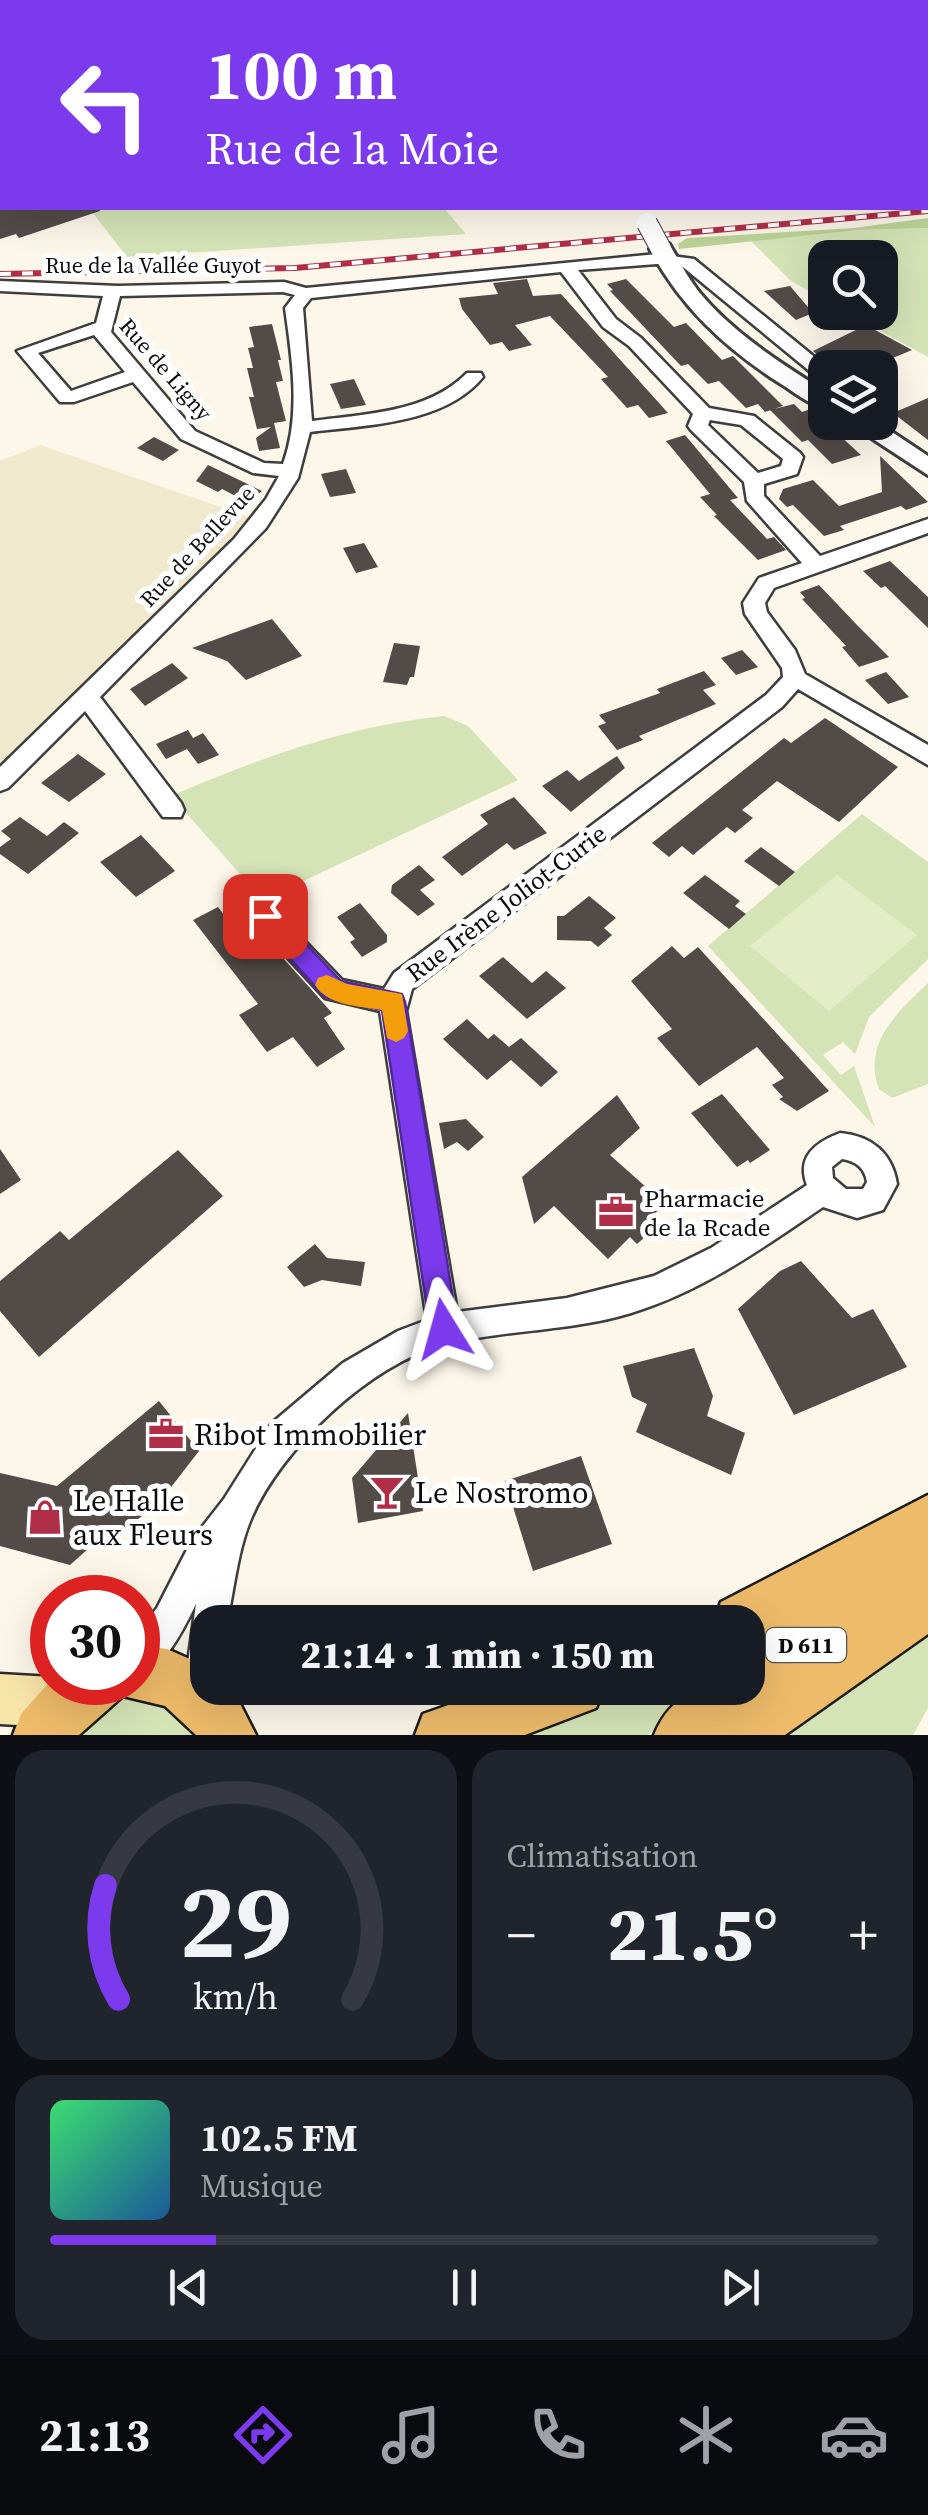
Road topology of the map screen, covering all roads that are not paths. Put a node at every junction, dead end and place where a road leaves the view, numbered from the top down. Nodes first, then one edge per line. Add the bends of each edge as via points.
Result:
1 (642, 215) edge
2 (664, 254) junction
3 (566, 266) junction
4 (0, 286) edge
5 (113, 290) junction
6 (306, 292) junction
7 (101, 326) junction
8 (808, 360) edge
9 (136, 375) junction
10 (474, 376) dead end
11 (808, 389) edge
12 (704, 413) junction
13 (301, 428) junction
14 (887, 440) edge
15 (928, 467) edge
16 (290, 470) junction
17 (754, 482) junction
18 (928, 526) edge
19 (818, 567) junction
20 (794, 679) junction
21 (87, 698) junction
22 (928, 756) edge
23 (0, 782) edge
24 (172, 810) dead end
25 (265, 916) dead end
26 (393, 1002) junction
27 (824, 1190) dead end
28 (444, 1329) junction
29 (236, 1511) junction
30 (928, 1522) edge
31 (928, 1558) edge
32 (928, 1600) edge
33 (213, 1605) edge
34 (765, 1611) edge
35 (160, 1632) edge
36 (160, 1675) edge
37 (0, 1699) edge
38 (528, 1705) edge
39 (70, 1707) edge
40 (223, 1724) edge
41 (444, 1735) edge
42 (683, 1735) edge
43 (734, 1735) edge

1 - 2 street, bridge
2 - 3 street
2 - 8 street via 698,269
2 - 11 street via 723,329
3 - 6 street
3 - 12 street via 604,317
4 - 5 street, Rue de la Vallée Guyot
5 - 6 street, Rue de la Vallée Guyot
5 - 7 street, Rue de Ligny
6 - 13 street, Rue de Bellevue via 294,308
7 - 9 street, Rue de Ligny
7 - 9 street via 26,351 67,398
9 - 16 street, Rue de Ligny via 188,435 260,469
10 - 13 street via 466,388 433,404
12 - 17 street via 698,426
12 - 17 street via 756,424 793,457 790,470
13 - 16 street, Rue de Bellevue
14 - 15 street
16 - 21 street, Rue de Bellevue via 256,524
17 - 19 street via 754,497
18 - 19 street
19 - 20 street via 766,583 754,603
20 - 22 street
20 - 26 street, Rue Irène Joliot-Curie via 774,701 419,966
21 - 23 street, Rue de Bellevue
21 - 24 street
25 - 26 street via 334,990
26 - 28 street, Rue Irène Joliot-Curie
27 - 28 street via 686,1277 622,1302
28 - 29 street via 379,1358 308,1411 260,1469
29 - 33 street
29 - 35 street via 204,1552
30 - 34 main road
31 - 42 main road, D 611
32 - 43 main road, D 611
36 - 40 main road via 186,1684
37 - 39 main road
38 - 41 main road

